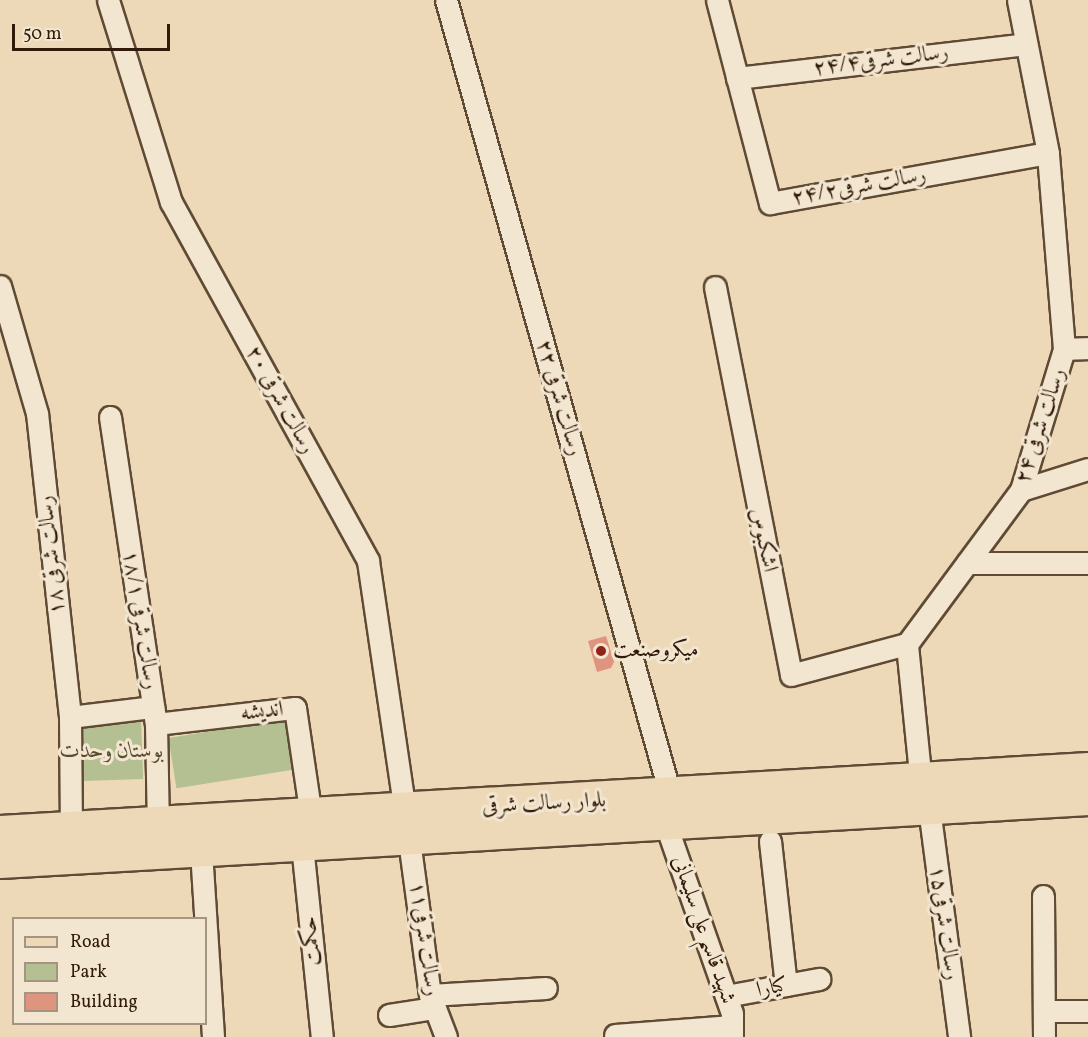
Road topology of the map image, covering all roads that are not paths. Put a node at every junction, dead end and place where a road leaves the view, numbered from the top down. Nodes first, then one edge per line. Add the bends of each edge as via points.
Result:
1 (108, 0) edge
2 (446, 0) edge
3 (717, 0) edge
4 (1018, 0) edge
5 (1026, 44) junction
6 (737, 78) junction
7 (1048, 153) junction
8 (0, 286) edge
9 (715, 287) dead end
10 (1088, 348) edge
11 (1064, 350) junction
12 (110, 417) dead end
13 (1088, 469) edge
14 (1021, 490) junction
15 (967, 562) junction
16 (1088, 563) edge
17 (907, 644) junction
18 (154, 716) junction
19 (70, 717) junction
20 (1088, 769) edge
21 (925, 796) junction
22 (1088, 798) edge
23 (669, 811) junction
24 (158, 824) junction
25 (407, 825) junction
26 (71, 829) junction
27 (306, 831) junction
28 (0, 832) edge
29 (770, 840) dead end
30 (201, 851) junction
31 (0, 861) edge
32 (1043, 896) dead end
33 (205, 917) edge
34 (207, 944) edge
35 (819, 979) dead end
36 (786, 985) junction
37 (546, 988) dead end
38 (726, 996) junction
39 (432, 1002) junction
40 (1044, 1011) junction
41 (1088, 1011) edge
42 (389, 1015) dead end
43 (732, 1031) edge
44 (615, 1035) dead end
45 (213, 1037) edge
46 (322, 1037) edge
47 (446, 1037) edge
48 (959, 1037) edge
49 (1044, 1037) edge

1 - 25 street, رسالت شرقی ۲۰ via 171,202 368,561
2 - 23 street, رسالت شرقی ۲۲
3 - 6 street, رسالت شرقی۲۴/۲
4 - 5 street, رسالت شرقی ۲۴
5 - 6 street, رسالت شرقی۲۴/۴
5 - 7 street, رسالت شرقی ۲۴
6 - 7 street, رسالت شرقی۲۴/۲ via 770,203
7 - 11 street, رسالت شرقی ۲۴
8 - 19 street, رسالت شرقی ۱۸ via 37,413
9 - 17 street, اشکبوس via 791,675
10 - 11 street
11 - 14 street, رسالت شرقی ۲۴
12 - 18 street, رسالت شرقی ۱۸/۱
13 - 14 street
14 - 15 street, رسالت شرقی ۲۴
15 - 16 street
15 - 17 street, رسالت شرقی ۲۴
17 - 21 street
18 - 19 street
18 - 24 street, رسالت شرقی ۱۸/۱
18 - 27 street, اندیشه via 295,708
19 - 26 street, رسالت شرقی ۱۸
20 - 21 main road, بلوار رسالت شرقی
21 - 22 main road, بلوار رسالت شرقی
21 - 23 main road, بلوار رسالت شرقی
21 - 48 street, رسالت شرقی۱۵
23 - 25 main road, بلوار رسالت شرقی
23 - 38 street, شهید قاسم علی سلیمانی
24 - 26 main road, بلوار رسالت شرقی
24 - 27 main road, بلوار رسالت شرقی
25 - 27 main road, بلوار رسالت شرقی
25 - 39 street, رسالت شرقی۱۱
26 - 28 main road, بلوار رسالت شرقی
27 - 30 main road, بلوار رسالت شرقی
27 - 46 street, حکمت
29 - 36 street
30 - 31 main road, بلوار رسالت شرقی
30 - 33 street
32 - 40 street
34 - 45 street
35 - 36 street, کیارا
36 - 38 street, کیارا
37 - 39 street
38 - 43 street, شهید قاسم علی سلیمانی
39 - 42 street
39 - 47 street, رسالت شرقی۱۱
40 - 41 street
40 - 49 street
43 - 44 street

